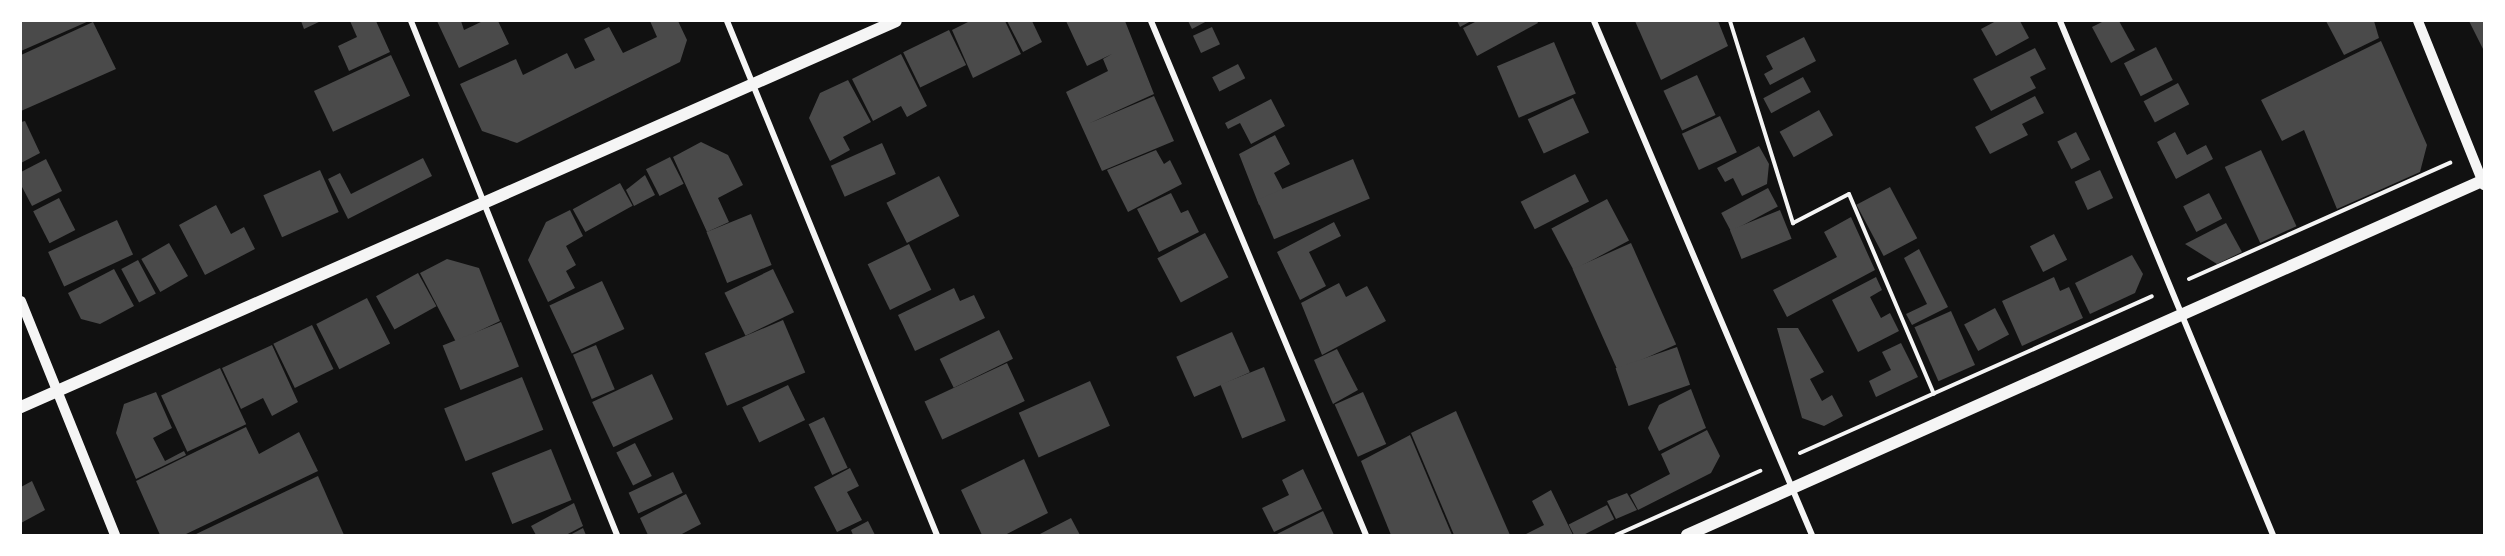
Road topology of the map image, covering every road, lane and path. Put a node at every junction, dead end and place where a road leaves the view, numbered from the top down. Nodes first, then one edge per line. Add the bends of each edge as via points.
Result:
1 (411, 21) edge
2 (727, 21) edge
3 (896, 21) edge
4 (1151, 21) edge
5 (1594, 21) edge
6 (1730, 21) edge
7 (2060, 21) edge
8 (2418, 21) edge
9 (754, 85) junction
10 (2472, 153) junction
11 (2484, 182) edge
12 (484, 204) junction
13 (2170, 288) junction
14 (21, 301) edge
15 (2181, 314) junction
16 (58, 391) junction
17 (1934, 394) junction
18 (21, 407) edge
19 (1781, 462) junction
20 (1792, 489) junction
21 (115, 535) edge
22 (617, 535) edge
23 (937, 535) edge
24 (1366, 535) edge
25 (1616, 535) edge
26 (1687, 535) edge
27 (1812, 535) edge
28 (2273, 535) edge

1 - 12 street
2 - 9 street
3 - 9 main road
4 - 24 street
5 - 19 street
6 - 17 path via 1793,223 1849,194
7 - 13 street
8 - 10 street
9 - 12 main road
9 - 23 street
10 - 11 street
10 - 13 path
11 - 15 main road
12 - 16 main road
12 - 22 street
13 - 15 street
13 - 17 path
14 - 16 street
15 - 20 main road
15 - 28 street
16 - 18 main road
16 - 21 street
17 - 19 path
19 - 20 street
19 - 25 path
20 - 26 main road
20 - 27 street

